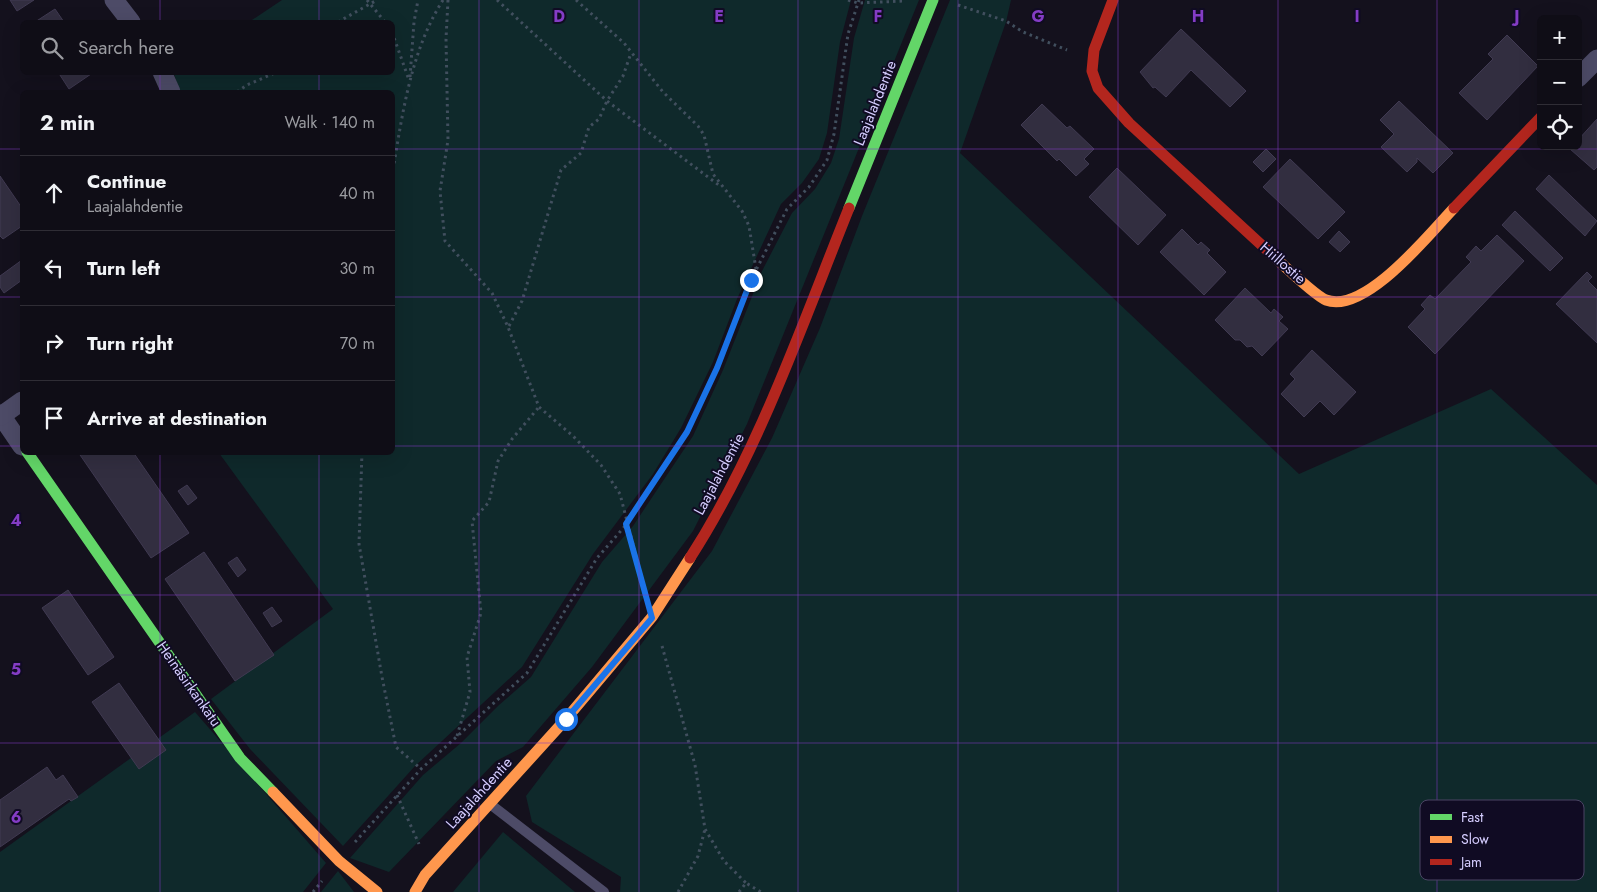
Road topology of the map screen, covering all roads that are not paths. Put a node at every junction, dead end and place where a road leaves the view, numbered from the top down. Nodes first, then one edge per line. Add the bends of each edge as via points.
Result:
1 (114, 0) edge
2 (1113, 0) edge
3 (932, 1) edge
4 (129, 20) edge
5 (1597, 59) edge
6 (1582, 74) edge
7 (163, 75) edge
8 (170, 90) edge
9 (1537, 121) edge
10 (20, 402) edge
11 (1, 415) edge
12 (20, 443) edge
13 (29, 455) edge
14 (490, 804) junction
15 (377, 892) edge
16 (415, 892) edge
17 (604, 892) edge

1 - 4 street
2 - 9 street, Hiillostie via 1099,33 1093,61 1094,80 1115,110 1224,212 1326,300 1345,302 1365,293 1397,268
3 - 14 street, Laajalahdentie via 759,431 703,538 652,618
5 - 6 street
7 - 8 street
10 - 11 street
11 - 12 street
13 - 15 street, Heinäsirkankatu via 240,758 339,861
14 - 16 street, Laajalahdentie via 425,876
14 - 17 lane

